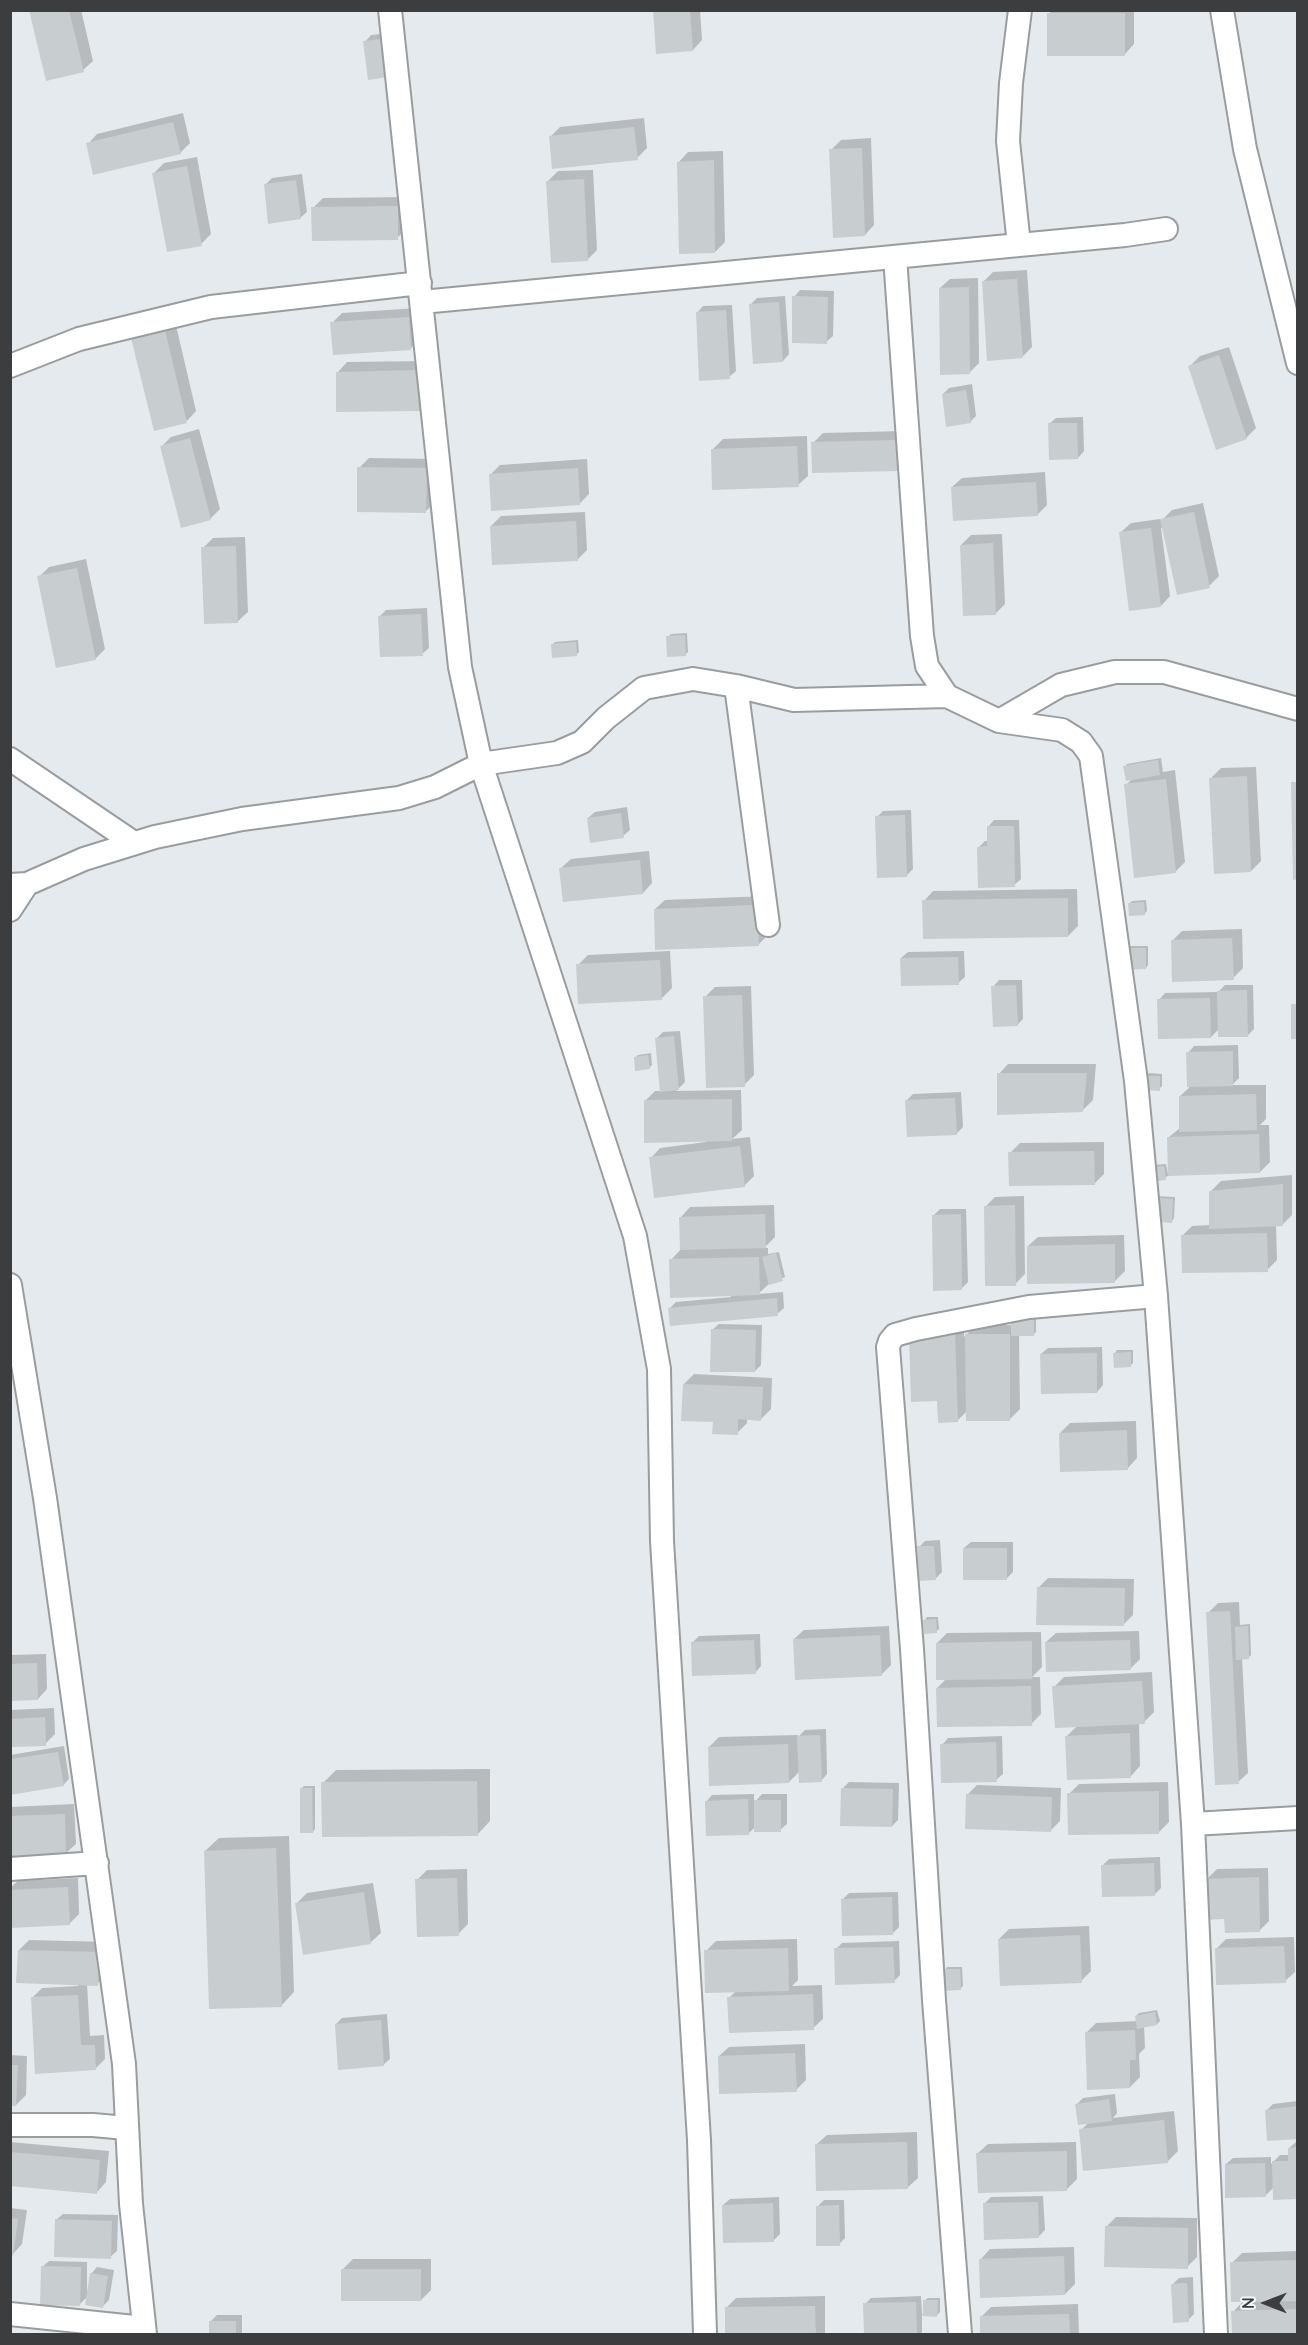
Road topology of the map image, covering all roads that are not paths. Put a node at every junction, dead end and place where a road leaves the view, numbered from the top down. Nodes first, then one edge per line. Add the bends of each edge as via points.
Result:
1 (390, 10) edge
2 (1020, 10) edge
3 (1222, 10) edge
4 (1166, 229) dead end
5 (1019, 245) junction
6 (895, 257) junction
7 (421, 293) junction
8 (1298, 363) edge
9 (10, 366) edge
10 (736, 686) junction
11 (947, 696) junction
12 (1298, 709) edge
13 (999, 721) junction
14 (10, 759) edge
15 (481, 764) junction
16 (134, 843) junction
17 (19, 885) edge
18 (10, 910) edge
19 (768, 925) dead end
20 (10, 1285) edge
21 (1156, 1296) junction
22 (1298, 1818) edge
23 (1193, 1824) junction
24 (97, 1863) junction
25 (10, 1869) edge
26 (10, 2125) edge
27 (126, 2128) junction
28 (10, 2314) edge
29 (144, 2331) edge
30 (705, 2334) edge
31 (960, 2334) edge
32 (1216, 2334) edge

1 - 7 street
2 - 5 street via 1008,141
3 - 8 street via 1245,150
4 - 5 street
5 - 6 street
6 - 7 street
6 - 11 street via 922,636 927,666
7 - 9 street via 211,307 79,339
7 - 15 street via 460,667
10 - 11 street via 794,700
10 - 15 street via 693,679 644,688 582,742 556,753
10 - 19 street
11 - 13 street
12 - 13 street via 1164,672 1115,672 1061,685
13 - 21 street via 1062,730 1081,742 1091,756 1136,1081
14 - 16 street
15 - 16 street via 435,787 399,798 242,819
15 - 30 street via 635,1236 659,1369 662,1541 699,2140
16 - 17 street
17 - 18 street
20 - 24 street
21 - 23 street
21 - 31 street via 1018,1309 895,1335 888,1347
22 - 23 street
23 - 32 street
24 - 25 street
24 - 27 street via 124,2064
26 - 27 street
27 - 29 street
28 - 29 street

